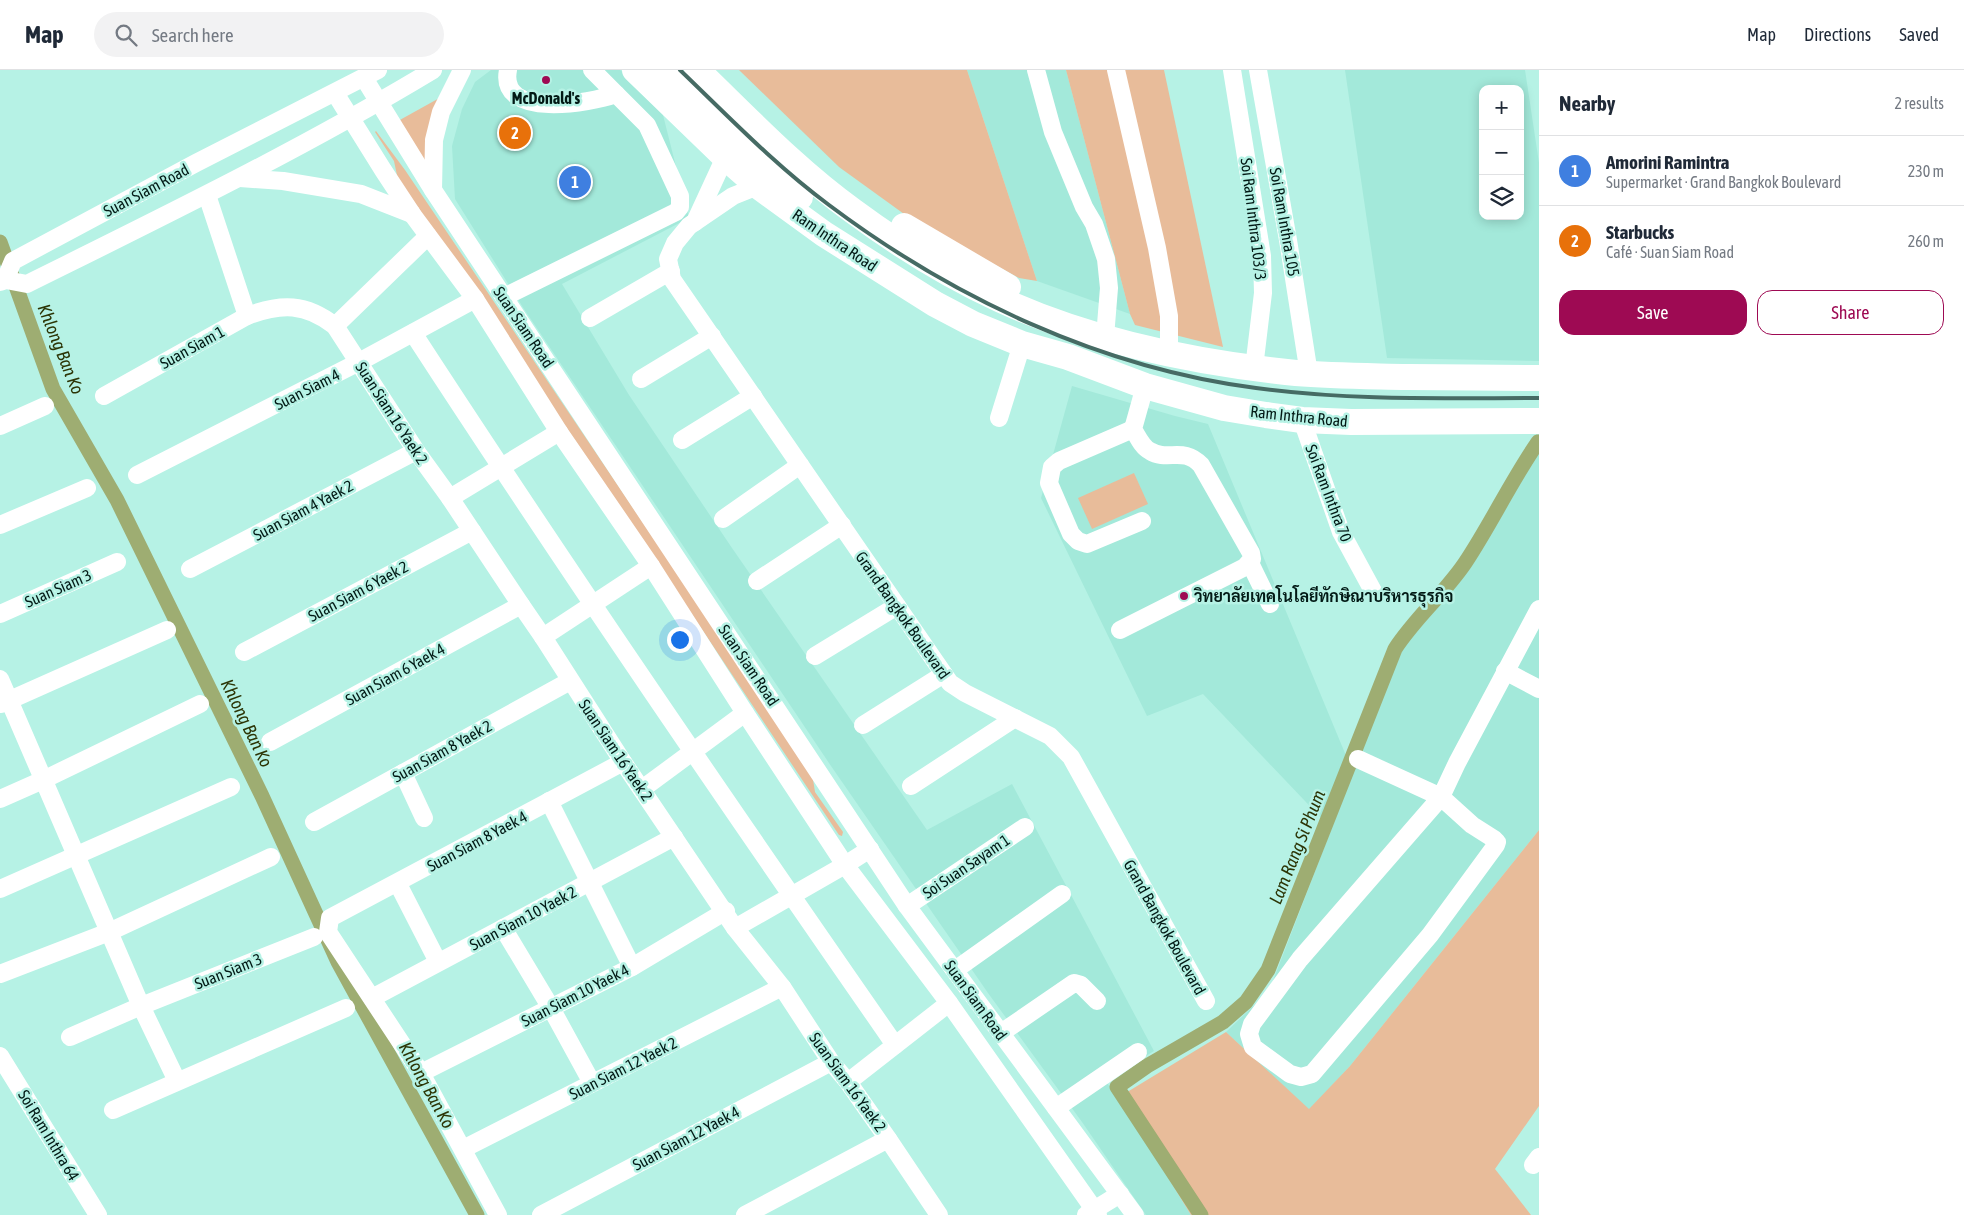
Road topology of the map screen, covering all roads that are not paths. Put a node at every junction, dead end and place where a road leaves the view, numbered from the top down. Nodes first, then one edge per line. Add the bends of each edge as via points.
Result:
1 (433, 70) edge
2 (462, 70) edge
3 (592, 70) edge
4 (697, 70) edge
5 (718, 70) edge
6 (1036, 70) edge
7 (1116, 70) edge
8 (1232, 70) edge
9 (1258, 70) edge
10 (648, 73) edge
11 (371, 74) edge
12 (504, 74) edge
13 (335, 93) junction
14 (619, 98) junction
15 (380, 102) junction
16 (349, 118) junction
17 (720, 168) junction
18 (239, 178) junction
19 (758, 186) junction
20 (433, 190) junction
21 (207, 195) junction
22 (733, 196) junction
23 (412, 214) junction
24 (695, 222) junction
25 (428, 236) junction
26 (671, 272) junction
27 (4, 280) edge
28 (971, 296) junction
29 (504, 297) junction
30 (475, 299) junction
31 (283, 306) joint
32 (247, 316) junction
33 (590, 318) dead end
34 (335, 326) junction
35 (1073, 327) junction
36 (413, 333) junction
37 (712, 336) junction
38 (1105, 337) junction
39 (1022, 344) junction
40 (1168, 353) junction
41 (1068, 357) junction
42 (359, 362) junction
43 (1254, 368) junction
44 (1309, 374) junction
45 (1539, 378) edge
46 (642, 379) dead end
47 (1145, 386) junction
48 (104, 396) dead end
49 (753, 396) junction
50 (45, 406) dead end
51 (999, 418) dead end
52 (1302, 420) junction
53 (1539, 421) edge
54 (0, 426) edge
55 (1133, 429) junction
56 (559, 432) junction
57 (682, 440) dead end
58 (416, 451) junction
59 (800, 465) junction
60 (501, 468) junction
61 (138, 475) dead end
62 (86, 488) dead end
63 (450, 498) junction
64 (723, 519) dead end
65 (1142, 521) dead end
66 (0, 525) edge
67 (842, 525) junction
68 (472, 531) junction
69 (117, 562) dead end
70 (1250, 563) junction
71 (651, 566) junction
72 (190, 569) dead end
73 (757, 581) dead end
74 (1373, 591) dead end
75 (594, 604) junction
76 (1270, 604) dead end
77 (520, 605) junction
78 (897, 606) junction
79 (1539, 610) edge
80 (0, 614) edge
81 (167, 630) dead end
82 (1120, 630) dead end
83 (543, 637) junction
84 (244, 652) dead end
85 (815, 656) dead end
86 (1504, 672) junction
87 (944, 674) junction
88 (0, 679) edge
89 (570, 681) junction
90 (1539, 689) edge
91 (5, 702) edge
92 (200, 704) dead end
93 (745, 714) junction
94 (1015, 718) junction
95 (863, 725) dead end
96 (270, 742) dead end
97 (693, 752) junction
98 (1358, 759) dead end
99 (623, 762) junction
100 (403, 773) junction
101 (43, 780) junction
102 (911, 786) dead end
103 (231, 787) dead end
104 (642, 789) junction
105 (1441, 797) junction
106 (0, 799) edge
107 (549, 801) junction
108 (424, 818) dead end
109 (314, 822) dead end
110 (1025, 827) dead end
111 (674, 837) junction
112 (870, 849) junction
113 (78, 856) junction
114 (271, 857) dead end
115 (845, 865) junction
116 (589, 883) junction
117 (398, 884) junction
118 (0, 889) edge
119 (1062, 894) dead end
120 (791, 895) junction
121 (907, 906) junction
122 (726, 911) junction
123 (503, 928) junction
124 (735, 928) junction
125 (109, 932) junction
126 (314, 937) dead end
127 (438, 962) junction
128 (632, 967) junction
129 (955, 970) junction
130 (0, 974) edge
131 (782, 987) junction
132 (372, 998) junction
133 (1097, 1001) dead end
134 (1206, 1001) dead end
135 (949, 1003) junction
136 (141, 1006) junction
137 (346, 1008) dead end
138 (551, 1008) junction
139 (1001, 1033) junction
140 (70, 1037) dead end
141 (895, 1045) junction
142 (1138, 1052) dead end
143 (0, 1056) edge
144 (831, 1062) junction
145 (421, 1073) junction
146 (177, 1081) junction
147 (848, 1082) junction
148 (592, 1084) junction
149 (1056, 1108) junction
150 (112, 1110) dead end
151 (888, 1138) junction
152 (463, 1149) junction
153 (1120, 1194) junction
154 (1092, 1213) edge
155 (98, 1215) edge
156 (498, 1215) edge
157 (541, 1215) edge
158 (745, 1215) edge
159 (938, 1215) edge
160 (1135, 1215) edge

1 - 15 street, Suan Siam Road
2 - 20 street via 441,112 434,140
3 - 14 street
4 - 28 highway, Ram Inthra Road via 797,165 852,211
5 - 35 highway, Ram Inthra Road via 812,160 863,199
6 - 38 street via 1053,132 1106,259 1109,288
7 - 40 street via 1157,248 1169,316
8 - 43 street, Soi Ram Inthra 103/3 via 1262,256 1263,294
9 - 44 street, Soi Ram Inthra 105
10 - 14 street
10 - 17 highway, Ram Inthra Road
10 - 28 highway, Ram Inthra Road via 802,198 894,263
11 - 13 street, Suan Siam Road
11 - 15 street
12 - 14 street via 511,90 532,102 546,105
13 - 16 street
13 - 27 street, Suan Siam Road via 13,261
14 - 29 street via 647,124 680,196 680,207 676,212
15 - 16 street, Suan Siam Road
15 - 20 street, Suan Siam Road
16 - 18 street, Suan Siam Road
16 - 23 street, Suan Siam Road
17 - 19 highway, Ram Inthra Road
17 - 22 street
17 - 24 street
18 - 21 street, Suan Siam Road
18 - 23 street via 284,181 361,194
19 - 22 street
19 - 39 highway, Ram Inthra Road via 897,282 973,324
20 - 29 street, Suan Siam Road
21 - 27 street, Suan Siam Road via 27,284
21 - 32 street
22 - 24 street
23 - 25 street, Suan Siam Road
24 - 26 street via 675,243 668,259
25 - 30 street, Suan Siam Road
25 - 34 street
26 - 33 street
26 - 37 street, Grand Bangkok Boulevard via 672,279
28 - 35 highway, Ram Inthra Road
28 - 41 highway, Ram Inthra Road
29 - 112 street, Suan Siam Road
30 - 36 street, Suan Siam 4
30 - 56 street, Suan Siam Road
31 - 32 street, Suan Siam 1
31 - 34 street, Suan Siam 16 Yaek 2 via 322,316
32 - 48 street, Suan Siam 1
34 - 42 street, Suan Siam 16 Yaek 2
35 - 38 highway, Ram Inthra Road
36 - 42 street, Suan Siam 4
36 - 60 street
37 - 46 street
37 - 49 street, Grand Bangkok Boulevard
38 - 40 highway, Ram Inthra Road
39 - 41 highway, Ram Inthra Road
39 - 51 street
40 - 43 highway, Ram Inthra Road
41 - 47 highway, Ram Inthra Road
42 - 58 street, Suan Siam 16 Yaek 2
42 - 61 street, Suan Siam 4
43 - 44 highway, Ram Inthra Road
44 - 45 highway, Ram Inthra Road
47 - 52 highway, Ram Inthra Road via 1224,408
47 - 55 street
49 - 57 street
49 - 59 street, Grand Bangkok Boulevard
50 - 54 street
52 - 53 highway, Ram Inthra Road
52 - 74 street, Soi Ram Inthra 70 via 1342,532
55 - 65 street via 1059,461 1052,467 1050,483 1071,534 1078,541 1087,544
55 - 70 street via 1151,452 1188,455 1201,465 1251,553
56 - 60 street
56 - 71 street, Suan Siam Road
58 - 63 street, Suan Siam 16 Yaek 2
58 - 72 street, Suan Siam 4 Yaek 2
59 - 64 street
59 - 67 street, Grand Bangkok Boulevard
60 - 63 street
60 - 75 street
62 - 66 street
63 - 68 street, Suan Siam 16 Yaek 2
67 - 73 street
67 - 78 street, Grand Bangkok Boulevard
68 - 77 street, Suan Siam 16 Yaek 2
68 - 84 street, Suan Siam 6 Yaek 2
69 - 80 street, Suan Siam 3
70 - 76 street
70 - 82 street
71 - 75 street
71 - 93 street, Suan Siam Road
75 - 83 street
75 - 97 street
77 - 83 street, Suan Siam 16 Yaek 2
77 - 96 street, Suan Siam 6 Yaek 4
78 - 85 street
78 - 87 street, Grand Bangkok Boulevard
79 - 86 street
81 - 91 street
83 - 89 street, Suan Siam 16 Yaek 2
86 - 90 street
86 - 105 street
87 - 94 street, Grand Bangkok Boulevard via 950,683 965,693
87 - 95 street
88 - 91 street
89 - 99 street, Suan Siam 16 Yaek 2
89 - 100 street, Suan Siam 8 Yaek 2
91 - 101 street
92 - 101 street
93 - 97 street
93 - 115 street, Suan Siam Road
94 - 102 street
94 - 134 street, Grand Bangkok Boulevard via 1050,736 1070,757
97 - 104 street
97 - 120 street
98 - 105 street
99 - 104 street, Suan Siam 16 Yaek 2
99 - 107 street, Suan Siam 8 Yaek 4
100 - 108 street
100 - 109 street, Suan Siam 8 Yaek 2
101 - 106 street
101 - 113 street
103 - 113 street
104 - 111 street, Suan Siam 16 Yaek 2
105 - 105 street via 1472,826 1494,839 1496,846 1430,935 1312,1074 1301,1077 1290,1074 1253,1046 1249,1034 1252,1024 1300,959
107 - 116 street
107 - 117 street, Suan Siam 8 Yaek 4
110 - 121 street, Soi Suan Sayam 1
111 - 116 street, Suan Siam 10 Yaek 2
111 - 122 street, Suan Siam 16 Yaek 2
112 - 115 street
112 - 121 street, Suan Siam Road
113 - 118 street
113 - 125 street
114 - 125 street
115 - 120 street
115 - 135 street, Suan Siam Road
116 - 123 street, Suan Siam 10 Yaek 2
116 - 128 street
117 - 127 street
117 - 132 street, Suan Siam 8 Yaek 4 via 330,918 328,932
119 - 129 street
120 - 124 street
120 - 141 street
121 - 129 street, Suan Siam Road
122 - 124 street, Suan Siam 16 Yaek 2
122 - 128 street, Suan Siam 10 Yaek 4
123 - 127 street, Suan Siam 10 Yaek 2
123 - 138 street
124 - 131 street, Suan Siam 16 Yaek 2
125 - 130 street
125 - 136 street
126 - 136 street, Suan Siam 3
127 - 132 street, Suan Siam 10 Yaek 2
128 - 138 street, Suan Siam 10 Yaek 4
129 - 139 street, Suan Siam Road
131 - 144 street, Suan Siam 16 Yaek 2
131 - 148 street, Suan Siam 12 Yaek 2
132 - 145 street
133 - 139 street via 1081,984 1074,983
135 - 141 street
135 - 154 street, Suan Siam Road
136 - 140 street, Suan Siam 3
136 - 146 street
137 - 146 street
138 - 145 street, Suan Siam 10 Yaek 4
138 - 148 street
139 - 149 street, Suan Siam Road
141 - 147 street
142 - 149 street
143 - 155 street, Soi Ram Inthra 64
144 - 147 street, Suan Siam 16 Yaek 2
144 - 157 street, Suan Siam 12 Yaek 4
145 - 152 street
146 - 150 street
147 - 151 street, Suan Siam 16 Yaek 2
148 - 152 street, Suan Siam 12 Yaek 2
149 - 153 street, Suan Siam Road
151 - 158 street
151 - 159 street, Suan Siam 16 Yaek 2
152 - 156 street
153 - 154 street
153 - 160 street, Suan Siam Road

